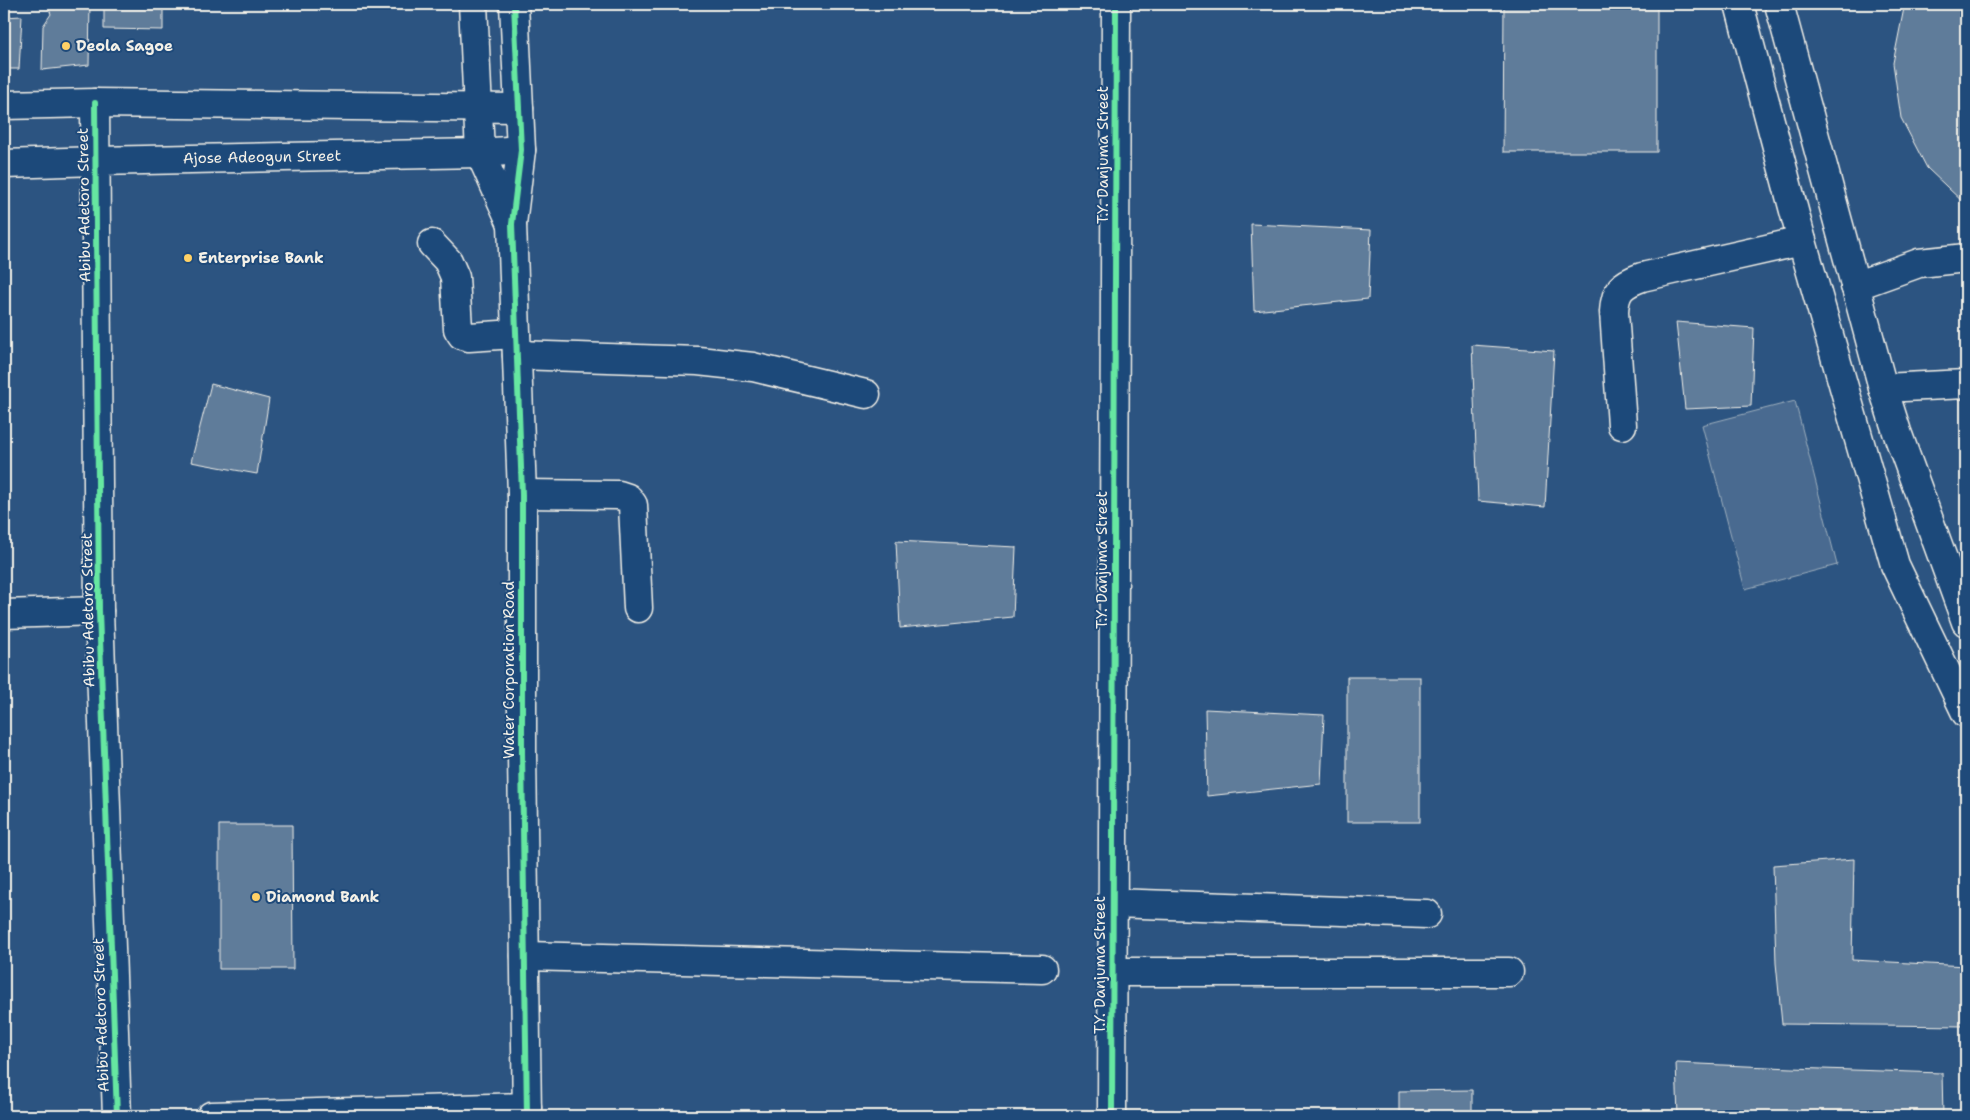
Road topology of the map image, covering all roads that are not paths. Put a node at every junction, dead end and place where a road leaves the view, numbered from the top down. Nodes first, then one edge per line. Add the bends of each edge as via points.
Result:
1 (474, 4) edge
2 (514, 4) edge
3 (1116, 4) edge
4 (1739, 4) edge
5 (1779, 4) edge
6 (95, 103) junction
7 (4, 105) edge
8 (478, 108) junction
9 (519, 108) junction
10 (521, 150) junction
11 (480, 153) junction
12 (97, 161) junction
13 (4, 164) edge
14 (512, 224) junction
15 (1802, 241) junction
16 (432, 244) dead end
17 (1966, 258) edge
18 (1856, 286) junction
19 (517, 344) junction
20 (1966, 384) edge
21 (1883, 388) junction
22 (866, 394) dead end
23 (1622, 424) dead end
24 (522, 494) junction
25 (638, 608) dead end
26 (100, 611) junction
27 (4, 614) edge
28 (1966, 622) edge
29 (1966, 713) edge
30 (1113, 903) junction
31 (1427, 914) dead end
32 (525, 956) junction
33 (1042, 969) dead end
34 (1113, 972) junction
35 (1509, 972) dead end
36 (527, 1112) edge
37 (117, 1116) edge
38 (211, 1116) edge
39 (1112, 1116) edge

1 - 8 street
2 - 9 street
3 - 30 street, T.Y. Danjuma Street
4 - 15 street
5 - 18 street
6 - 7 street
6 - 8 street
6 - 12 street, Abibu Adetoro Street
8 - 9 street
8 - 11 street
9 - 10 street
10 - 11 street, Ajose Adeogun Street
10 - 14 street
11 - 12 street, Ajose Adeogun Street
11 - 14 street
12 - 13 street, Ajose Adeogun Street
12 - 26 street, Abibu Adetoro Street
14 - 19 street, Water Corporation Road
15 - 23 street via 1642,277 1618,292 1614,312
15 - 29 street via 1895,565
16 - 19 street via 456,277 458,329 462,335
17 - 18 street via 1919,262
18 - 21 street
19 - 22 street via 753,367
19 - 24 street, Water Corporation Road
20 - 21 street
21 - 28 street
24 - 25 street via 618,495 628,498 633,505
24 - 32 street, Water Corporation Road
26 - 27 street
26 - 37 street, Abibu Adetoro Street
30 - 31 street
30 - 34 street, T.Y. Danjuma Street
32 - 33 street
32 - 36 street, Water Corporation Road
34 - 35 street
34 - 39 street, T.Y. Danjuma Street
36 - 38 street

